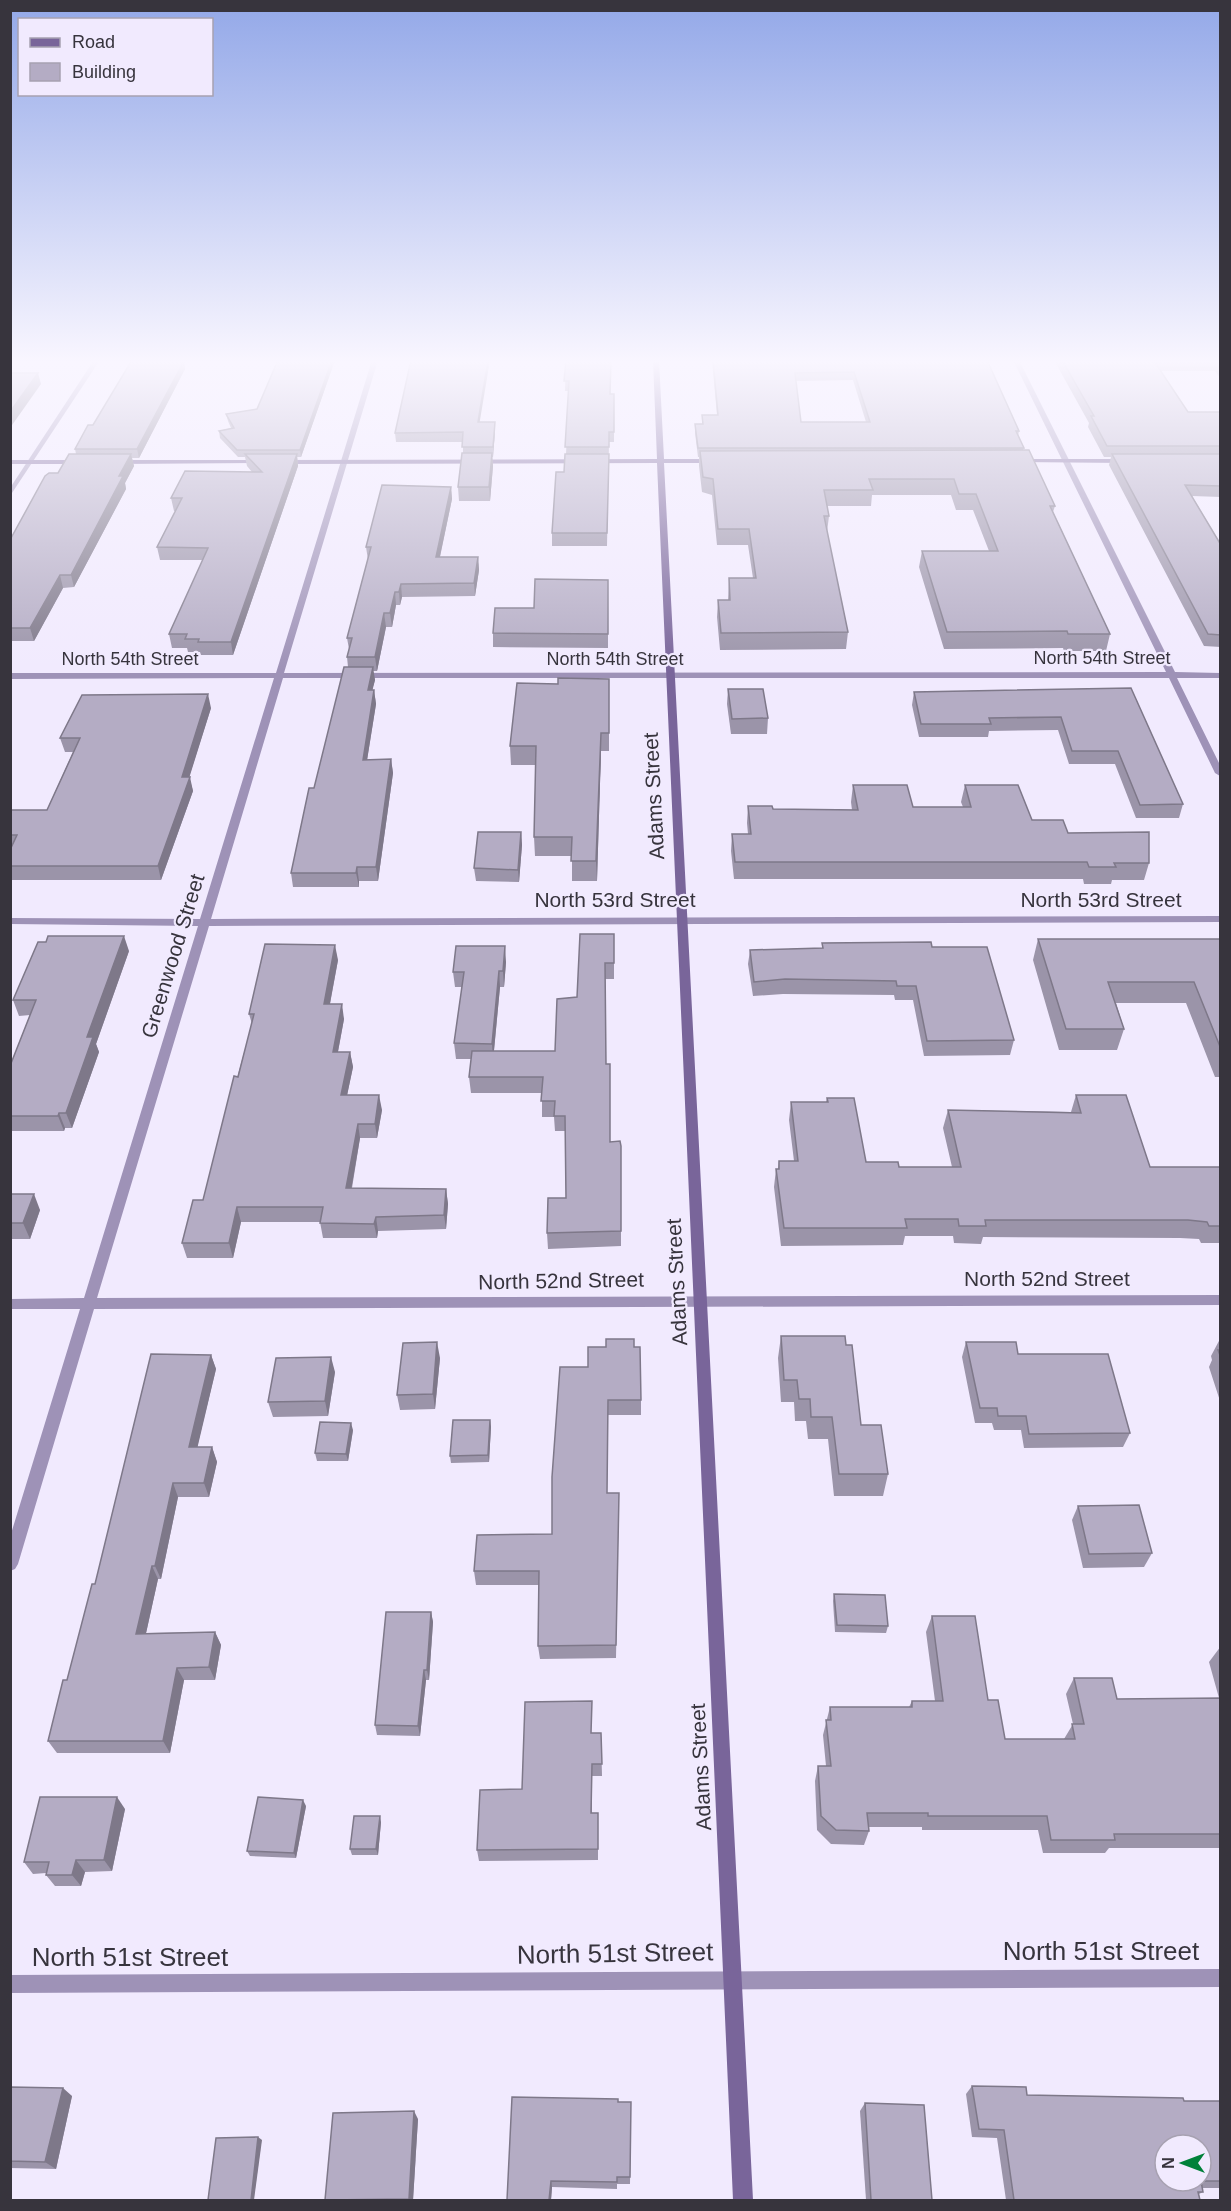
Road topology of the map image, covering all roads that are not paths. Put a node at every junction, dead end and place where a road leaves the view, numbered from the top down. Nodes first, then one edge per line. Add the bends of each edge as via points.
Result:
1 (31, 463) edge
2 (344, 463) edge
3 (659, 463) edge
4 (1067, 463) edge
5 (10, 494) edge
6 (280, 675) junction
7 (669, 675) junction
8 (1172, 675) junction
9 (1221, 675) edge
10 (10, 676) edge
11 (1221, 773) edge
12 (681, 919) junction
13 (1221, 919) edge
14 (10, 921) edge
15 (206, 922) junction
16 (1221, 1300) edge
17 (700, 1301) junction
18 (10, 1304) edge
19 (89, 1304) junction
20 (10, 1564) edge
21 (1221, 1978) edge
22 (732, 1979) junction
23 (10, 1984) edge
24 (743, 2200) edge

1 - 5 street
2 - 6 street, Greenwood Street
3 - 7 main road, Adams Street
4 - 8 street
6 - 7 street, North 54th Street
6 - 10 street, North 54th Street
6 - 15 street, Greenwood Street
7 - 8 street, North 54th Street
7 - 12 main road, Adams Street
8 - 9 street, North 54th Street
8 - 11 street
12 - 13 street, North 53rd Street
12 - 15 street, North 53rd Street
12 - 17 main road, Adams Street
14 - 15 street, North 53rd Street
15 - 19 street, Greenwood Street
16 - 17 street, North 52nd Street
17 - 19 street, North 52nd Street
17 - 22 main road, Adams Street
18 - 19 street, North 52nd Street
19 - 20 street, Greenwood Street
21 - 22 street, North 51st Street
22 - 23 street, North 51st Street
22 - 24 main road, Adams Street

